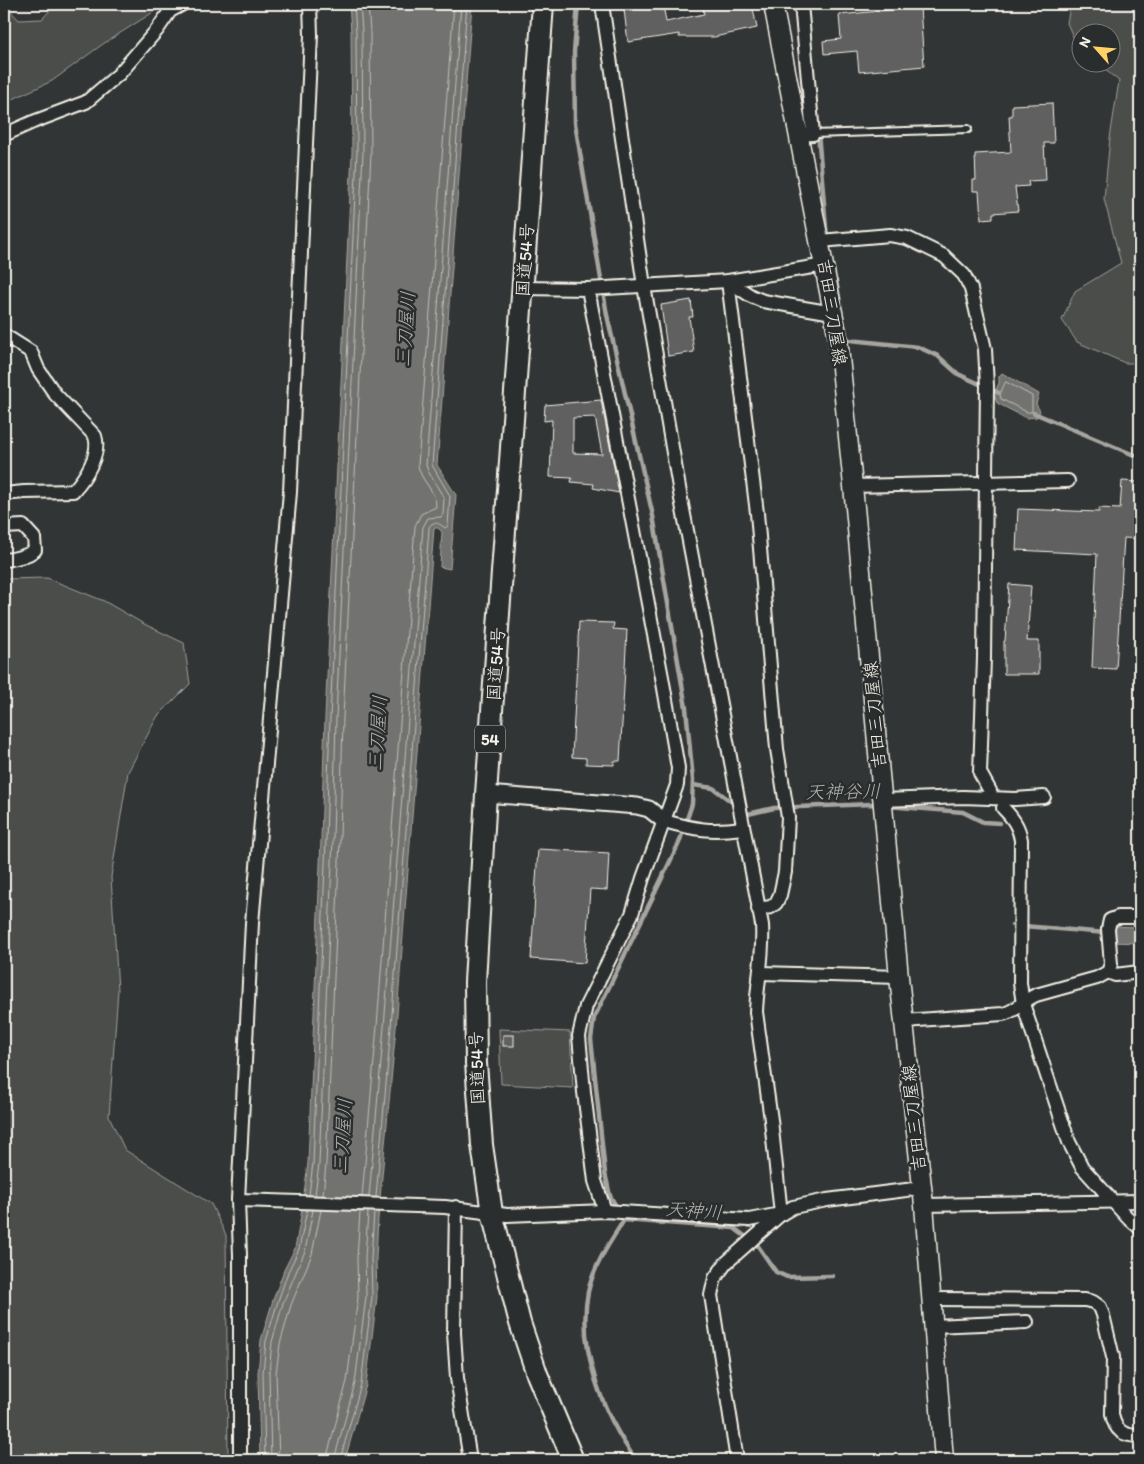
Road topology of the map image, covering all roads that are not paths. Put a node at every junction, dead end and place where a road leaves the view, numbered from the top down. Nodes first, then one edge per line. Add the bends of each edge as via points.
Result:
1 (183, 4) edge
2 (310, 4) edge
3 (543, 4) edge
4 (602, 4) edge
5 (773, 4) edge
6 (801, 4) edge
7 (968, 129) dead end
8 (806, 134) junction
9 (4, 135) edge
10 (820, 241) junction
11 (825, 265) junction
12 (728, 281) junction
13 (644, 286) junction
14 (523, 288) junction
15 (591, 289) junction
16 (833, 312) junction
17 (4, 335) edge
18 (1068, 481) dead end
19 (985, 482) junction
20 (854, 486) junction
21 (4, 494) edge
22 (4, 527) edge
23 (4, 560) edge
24 (990, 791) dead end
25 (486, 794) junction
26 (1044, 797) dead end
27 (883, 800) junction
28 (1003, 808) dead end
29 (664, 821) junction
30 (743, 828) junction
31 (758, 908) junction
32 (1140, 917) edge
33 (1108, 972) junction
34 (1140, 972) edge
35 (761, 973) junction
36 (899, 976) junction
37 (1023, 1004) junction
38 (904, 1021) junction
39 (923, 1196) junction
40 (242, 1200) junction
41 (1140, 1201) edge
42 (1114, 1202) junction
43 (451, 1207) junction
44 (605, 1211) junction
45 (492, 1214) junction
46 (781, 1214) junction
47 (1140, 1228) edge
48 (931, 1299) junction
49 (1027, 1322) dead end
50 (933, 1326) junction
51 (1140, 1436) edge
52 (240, 1460) edge
53 (470, 1460) edge
54 (573, 1460) edge
55 (737, 1460) edge
56 (944, 1460) edge

1 - 9 street via 170,11 119,74 86,102
2 - 40 street via 311,45 290,492 252,923
3 - 14 highway, 国道54号 / 54
4 - 13 street
5 - 8 main road, 吉田三刀屋線
6 - 8 street
7 - 8 lane
8 - 10 main road, 吉田三刀屋線
10 - 11 main road, 吉田三刀屋線
10 - 19 street via 890,235 907,238 944,256 964,275 971,289 985,349
11 - 12 street
11 - 16 main road, 吉田三刀屋線
12 - 13 street
12 - 16 street via 763,301
12 - 31 street via 757,513 777,749 788,817 785,872 780,895 772,907
13 - 15 street
13 - 30 street
14 - 15 street
14 - 25 highway, 国道54号 / 54
15 - 29 street via 678,768 677,785
16 - 20 main road, 吉田三刀屋線
17 - 21 street via 31,352 55,394 97,441 95,455 81,483 73,491
18 - 19 street
19 - 20 street
19 - 24 street via 980,773
20 - 27 main road, 吉田三刀屋線
22 - 23 street via 23,526 34,538 35,550
25 - 29 street via 637,806 649,809
25 - 45 highway, 国道54号 / 54 via 475,982 476,1063 482,1145
26 - 27 street
27 - 36 main road, 吉田三刀屋線
28 - 37 street via 1012,817 1021,840 1020,983
29 - 30 street via 694,829
29 - 44 street via 632,914 586,1006 579,1036 595,1181
30 - 31 street
31 - 35 street via 763,943
32 - 33 street via 1110,920 1111,964
33 - 34 street via 1115,976
33 - 37 street via 1036,995
35 - 36 street
35 - 46 street via 756,1012
36 - 38 main road, 吉田三刀屋線
37 - 38 street via 1004,1014
37 - 42 street via 1069,1142 1082,1167
38 - 39 main road, 吉田三刀屋線
39 - 42 street
39 - 46 street via 827,1200 793,1207
39 - 48 main road, 吉田三刀屋線
40 - 43 street
40 - 52 street
41 - 42 street
42 - 47 street
43 - 45 street
43 - 53 street via 457,1378
44 - 45 street
44 - 46 street via 749,1220
45 - 54 highway, 国道54号 / 54 via 531,1357
46 - 55 street via 726,1262 712,1287
48 - 50 main road, 吉田三刀屋線
48 - 51 street via 1093,1302 1103,1315 1112,1357 1114,1423 1123,1434
49 - 50 street
50 - 56 main road, 吉田三刀屋線

